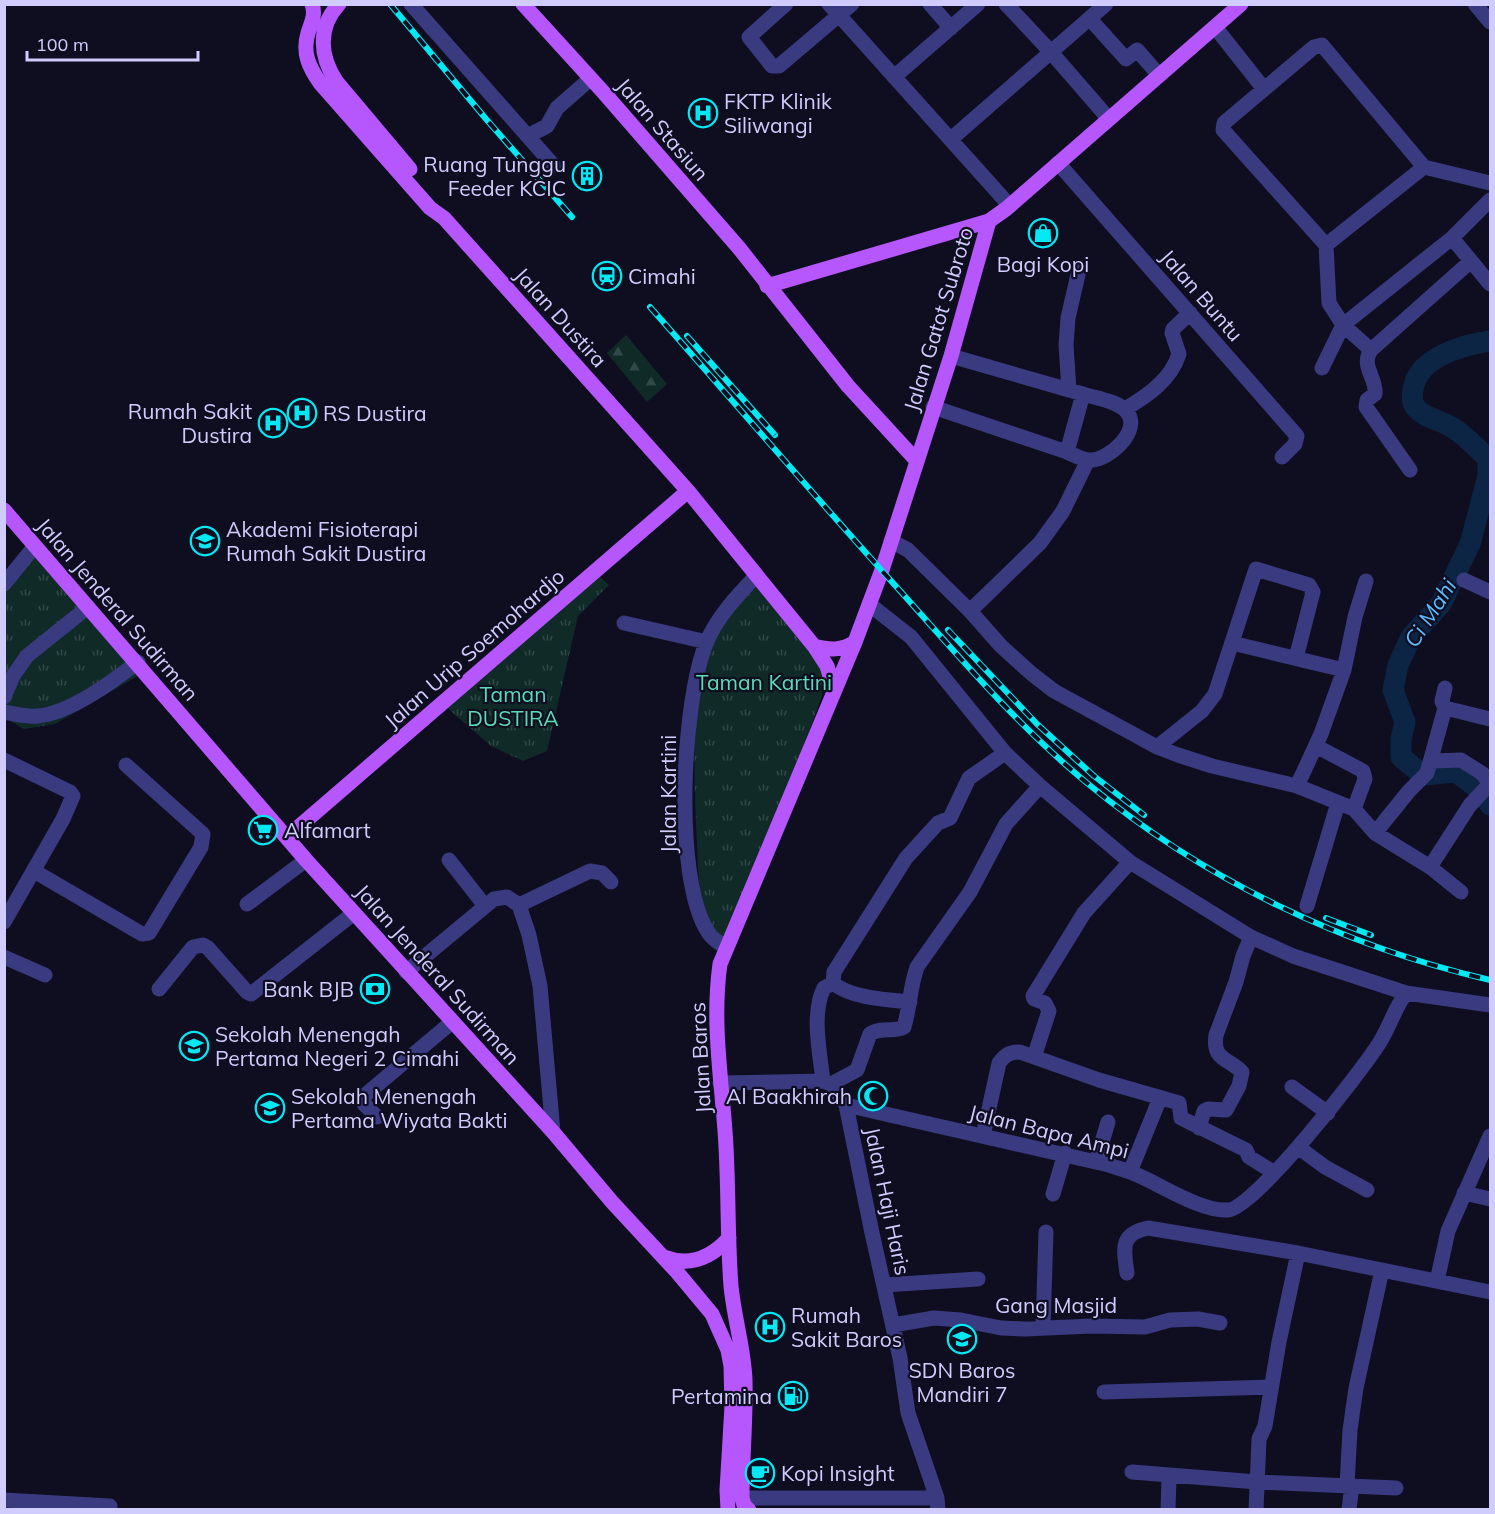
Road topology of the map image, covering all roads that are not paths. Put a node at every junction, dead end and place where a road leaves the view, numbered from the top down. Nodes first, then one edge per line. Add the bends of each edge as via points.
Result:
1 (339, 4) edge
2 (411, 4) edge
3 (523, 4) edge
4 (786, 4) edge
5 (852, 4) edge
6 (930, 4) edge
7 (978, 4) edge
8 (1006, 4) edge
9 (1106, 4) edge
10 (1242, 4) edge
11 (313, 7) edge
12 (834, 10) edge
13 (1090, 19) junction
14 (1215, 27) junction
15 (951, 28) junction
16 (1050, 51) junction
17 (1160, 75) junction
18 (894, 77) junction
19 (590, 79) junction
20 (1264, 89) junction
21 (1110, 119) junction
22 (528, 136) junction
23 (951, 139) junction
24 (1058, 163) junction
25 (554, 166) dead end
26 (1425, 168) junction
27 (1491, 183) edge
28 (1491, 200) edge
29 (1010, 206) junction
30 (444, 218) junction
31 (989, 221) junction
32 (960, 229) junction
33 (1452, 238) junction
34 (1326, 245) junction
35 (981, 256) junction
36 (1471, 261) junction
37 (1078, 270) dead end
38 (1491, 284) edge
39 (767, 286) junction
40 (1190, 313) junction
41 (1343, 326) junction
42 (1371, 350) junction
43 (951, 356) junction
44 (1322, 368) dead end
45 (1076, 392) junction
46 (933, 407) junction
47 (1125, 410) junction
48 (1067, 452) junction
49 (1282, 457) dead end
50 (916, 460) junction
51 (1088, 460) junction
52 (1410, 470) dead end
53 (688, 491) junction
54 (4, 510) edge
55 (891, 541) junction
56 (35, 546) junction
57 (756, 576) junction
58 (1464, 580) dead end
59 (1366, 581) dead end
60 (4, 584) edge
61 (1491, 592) edge
62 (869, 604) junction
63 (88, 607) junction
64 (970, 611) junction
65 (624, 623) dead end
66 (707, 642) junction
67 (855, 642) junction
68 (1232, 643) junction
69 (814, 646) junction
70 (1296, 658) junction
71 (138, 662) junction
72 (1344, 670) junction
73 (1445, 688) dead end
74 (834, 690) junction
75 (4, 697) edge
76 (1445, 708) junction
77 (4, 712) edge
78 (1491, 718) edge
79 (1316, 746) junction
80 (1157, 747) junction
81 (1005, 753) junction
82 (4, 760) edge
83 (1431, 763) junction
84 (126, 765) dead end
85 (1040, 786) junction
86 (1297, 786) junction
87 (1488, 786) edge
88 (1338, 803) junction
89 (1354, 809) junction
90 (1374, 833) junction
91 (286, 837) junction
92 (306, 860) junction
93 (448, 860) dead end
94 (1130, 862) junction
95 (1430, 867) junction
96 (34, 871) junction
97 (611, 882) dead end
98 (1461, 892) dead end
99 (247, 904) dead end
100 (519, 905) junction
101 (485, 906) junction
102 (1307, 906) dead end
103 (354, 913) junction
104 (4, 922) edge
105 (1251, 937) junction
106 (725, 947) junction
107 (4, 957) edge
108 (406, 972) junction
109 (45, 975) dead end
110 (833, 983) junction
111 (159, 989) dead end
112 (1406, 993) junction
113 (910, 1002) junction
114 (1491, 1005) edge
115 (452, 1022) junction
116 (1034, 1057) junction
117 (827, 1082) junction
118 (720, 1083) junction
119 (1292, 1087) dead end
120 (1160, 1098) junction
121 (846, 1105) junction
122 (1328, 1113) junction
123 (376, 1117) dead end
124 (1108, 1122) dead end
125 (1199, 1128) junction
126 (554, 1132) junction
127 (982, 1136) junction
128 (1491, 1136) edge
129 (1298, 1148) junction
130 (1065, 1153) junction
131 (1096, 1162) junction
132 (1130, 1172) junction
133 (1273, 1172) junction
134 (1367, 1190) dead end
135 (1464, 1193) junction
136 (1053, 1194) dead end
137 (1491, 1199) edge
138 (1046, 1232) dead end
139 (729, 1238) junction
140 (1298, 1253) junction
141 (664, 1257) junction
142 (1382, 1270) junction
143 (1127, 1273) dead end
144 (978, 1279) dead end
145 (1437, 1281) junction
146 (884, 1285) junction
147 (1491, 1292) edge
148 (733, 1302) junction
149 (712, 1314) junction
150 (1220, 1323) dead end
151 (893, 1325) junction
152 (1043, 1328) junction
153 (1271, 1387) junction
154 (1104, 1392) dead end
155 (1132, 1472) dead end
156 (1170, 1476) junction
157 (1262, 1482) junction
158 (1352, 1485) junction
159 (1396, 1488) dead end
160 (4, 1500) edge
161 (746, 1504) edge
162 (938, 1504) edge
163 (107, 1507) edge
164 (728, 1509) edge
165 (1168, 1509) edge
166 (1256, 1509) edge
167 (1265, 1509) edge
168 (1349, 1509) edge

1 - 30 main road via 322,37 328,69 438,202
2 - 22 street
3 - 19 main road, Jalan Stasiun
4 - 12 street via 749,37 772,66 779,66
5 - 12 street
6 - 15 street
7 - 15 street
8 - 16 street
9 - 13 street
10 - 14 main road, Jalan Gatot Subroto
11 - 30 main road, Jalan Dustira via 306,43 312,70 430,208
12 - 18 street
13 - 16 street
13 - 17 street via 1126,59 1137,50
14 - 17 main road, Jalan Gatot Subroto
14 - 20 street
15 - 18 street
16 - 21 street
16 - 23 street
17 - 21 main road, Jalan Gatot Subroto
18 - 23 street
19 - 22 street via 557,108 547,126
19 - 39 main road, Jalan Stasiun via 739,248
20 - 26 street via 1314,47 1322,45
20 - 34 street via 1224,123 1223,130
21 - 24 main road, Jalan Gatot Subroto
22 - 25 street
23 - 29 street
24 - 29 main road, Jalan Gatot Subroto
24 - 40 street, Jalan Buntu
26 - 27 street
26 - 34 street
28 - 33 street
29 - 31 main road, Jalan Gatot Subroto
30 - 53 main road, Jalan Dustira
31 - 32 main road
31 - 35 main road, Jalan Gatot Subroto
32 - 35 main road via 976,237
32 - 39 main road
33 - 36 street
33 - 41 street
34 - 41 street via 1329,303
35 - 43 main road, Jalan Gatot Subroto
36 - 38 street
36 - 42 street
37 - 45 street via 1066,345
39 - 50 main road, Jalan Stasiun via 848,386
40 - 47 street via 1173,329 1179,354 1170,373 1159,386
40 - 49 street, Jalan Buntu via 1297,436 1295,444
41 - 42 street
41 - 44 street
42 - 52 street via 1368,371 1375,389 1366,407
43 - 45 street
43 - 46 main road, Jalan Gatot Subroto
45 - 47 street
45 - 48 street
46 - 48 street
46 - 50 main road, Jalan Gatot Subroto
47 - 51 street via 1130,426 1127,435 1109,454
48 - 51 street
50 - 55 main road, Jalan Gatot Subroto
51 - 64 street via 1063,511 1040,543
53 - 57 main road, Jalan Dustira
53 - 91 main road, Jalan Urip Soemohardjo
54 - 56 main road, Jalan Jenderal Sudirman
55 - 62 main road, Jalan Gatot Subroto
55 - 64 street via 908,549
56 - 60 street
56 - 63 main road, Jalan Jenderal Sudirman
57 - 66 street, Jalan Kartini via 720,618
57 - 69 main road, Jalan Dustira
58 - 61 street
59 - 72 street
62 - 67 main road, Jalan Gatot Subroto
62 - 81 street via 911,636
63 - 71 main road, Jalan Jenderal Sudirman
63 - 75 street via 27,656
64 - 80 street via 1001,646 1054,691
65 - 66 street
66 - 106 street, Jalan Kartini via 688,726 684,772 687,848 701,917 708,932
67 - 69 main road via 837,649
67 - 74 main road, Jalan Baros
68 - 70 street
68 - 70 street via 1256,568 1312,587
68 - 80 street via 1215,694
69 - 74 main road, Jalan Dustira via 827,666
70 - 72 street
71 - 77 street via 105,687 55,712 38,716
71 - 91 main road, Jalan Jenderal Sudirman
72 - 79 street
73 - 76 street
74 - 106 main road, Jalan Baros
76 - 78 street
76 - 83 street
79 - 86 street
79 - 89 street via 1363,771 1365,779
80 - 86 street via 1212,766
81 - 85 street
81 - 110 street via 969,778 950,818 938,823 906,858 834,972
82 - 96 street via 73,796
83 - 87 street via 1461,760 1483,774
83 - 90 street via 1421,782 1409,790
84 - 96 street via 203,834 201,847 151,930 142,934
85 - 94 street
85 - 113 street via 1006,824 970,892 916,967
86 - 88 street
87 - 95 street via 1470,805
88 - 89 street
88 - 102 street
89 - 90 street
90 - 95 street
91 - 92 main road, Jalan Jenderal Sudirman
92 - 99 street
92 - 103 main road, Jalan Jenderal Sudirman
93 - 101 street
94 - 105 street
94 - 116 street via 1084,913 1033,996 1045,1003 1049,1011
95 - 98 street
96 - 104 street
97 - 100 street via 602,873 590,871
100 - 101 street via 507,897 494,899
100 - 126 street via 540,986
101 - 108 street
103 - 108 main road, Jalan Jenderal Sudirman
103 - 111 street via 251,994 208,948 199,945 193,947
105 - 112 street via 1293,956
105 - 125 street via 1214,1044 1215,1051 1242,1072 1239,1086 1226,1110 1204,1111
106 - 118 main road, Jalan Baros via 716,1001
107 - 109 street
108 - 115 main road, Jalan Jenderal Sudirman
110 - 113 street via 875,999
110 - 117 street via 824,988 819,1004 818,1035
112 - 114 street
112 - 122 street, Jalan Bapa Ampi via 1380,1044
113 - 117 street via 902,1029 881,1029 870,1034 857,1070
115 - 123 street via 364,1096 364,1104
115 - 126 main road, Jalan Jenderal Sudirman
116 - 120 street
116 - 127 street via 1012,1052 999,1063
117 - 118 street
117 - 121 street, Jalan Haji Haris
118 - 139 main road, Jalan Baros
119 - 122 street
120 - 125 street via 1179,1103 1181,1118
120 - 132 street
121 - 127 street, Jalan Bapa Ampi
121 - 146 street, Jalan Haji Haris
122 - 129 street, Jalan Bapa Ampi
124 - 131 street
125 - 133 street via 1246,1149 1249,1157
126 - 141 main road, Jalan Jenderal Sudirman
127 - 130 street, Jalan Bapa Ampi
128 - 135 street
129 - 133 street, Jalan Bapa Ampi
129 - 134 street
130 - 131 street, Jalan Bapa Ampi
130 - 136 street
131 - 132 street, Jalan Bapa Ampi
132 - 133 street, Jalan Bapa Ampi via 1187,1200 1228,1210 1242,1204
135 - 137 street
135 - 145 street via 1448,1231
138 - 152 street
139 - 141 main road via 717,1250 697,1260 682,1262
139 - 148 main road, Jalan Baros
140 - 142 street
140 - 143 street via 1148,1228 1128,1236 1124,1250
140 - 153 street
141 - 149 main road, Jalan Jenderal Sudirman
142 - 145 street
142 - 158 street via 1350,1430
144 - 146 street
145 - 147 street
146 - 151 street, Jalan Haji Haris
148 - 149 main road via 725,1314
148 - 161 main road, Jalan Baros via 745,1374
149 - 164 main road, Jalan Jenderal Sudirman via 731,1366
150 - 152 street, Gang Masjid via 1198,1319 1170,1320 1145,1327
151 - 152 street, Gang Masjid via 934,1318 1001,1328
151 - 162 street, Jalan Haji Haris via 908,1413
153 - 154 street
153 - 157 street via 1265,1426 1269,1440
155 - 156 street
156 - 157 street
156 - 165 street
157 - 158 street
157 - 166 street
157 - 167 street
158 - 159 street
158 - 168 street
160 - 163 street
161 - 162 street

